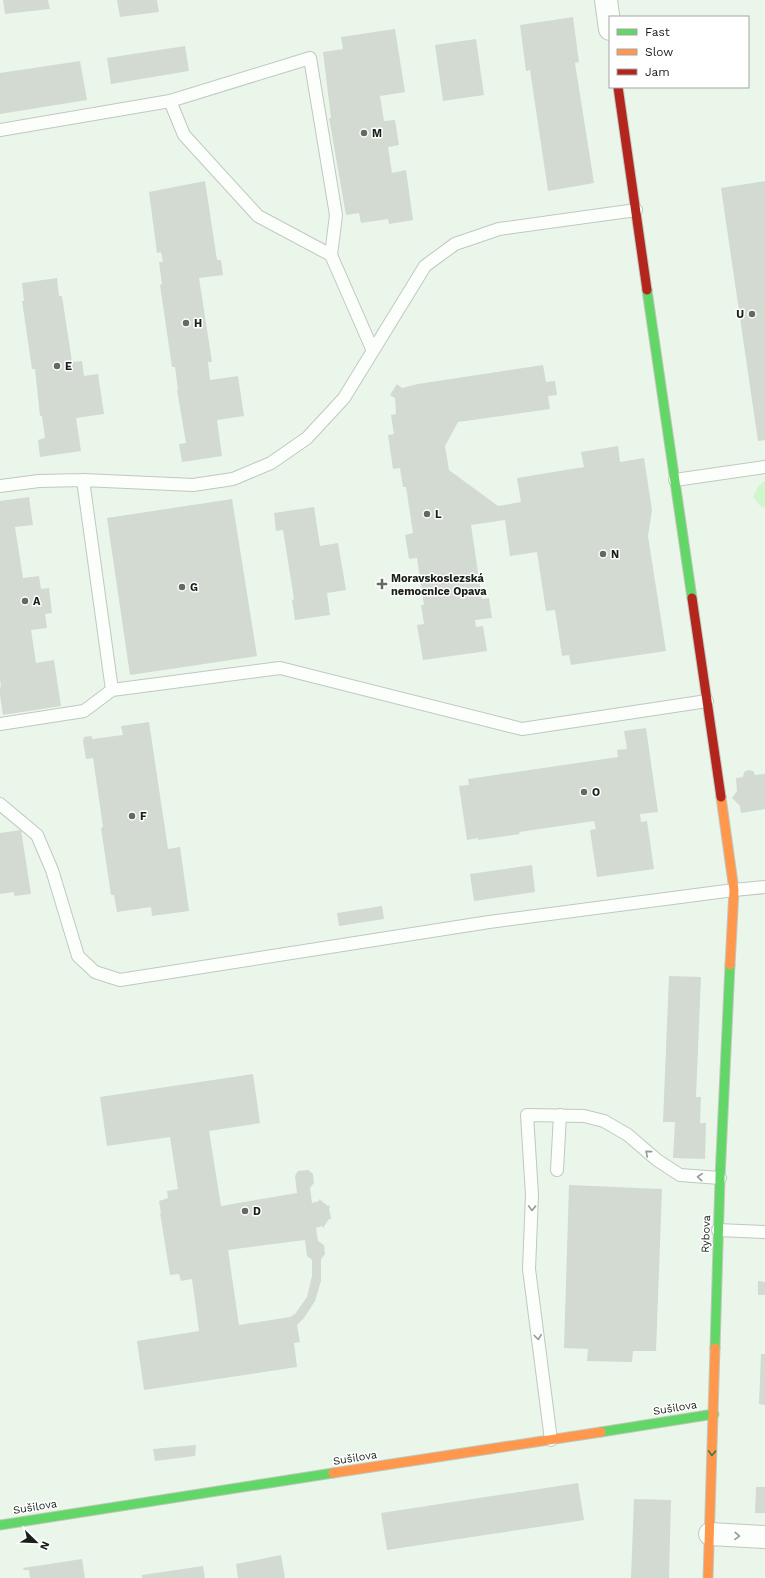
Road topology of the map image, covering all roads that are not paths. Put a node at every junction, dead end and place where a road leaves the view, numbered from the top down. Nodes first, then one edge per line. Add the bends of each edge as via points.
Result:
1 (606, 0) edge
2 (609, 22) edge
3 (618, 88) edge
4 (170, 101) junction
5 (0, 130) edge
6 (636, 210) junction
7 (331, 255) junction
8 (373, 351) junction
9 (765, 467) edge
10 (83, 480) junction
11 (675, 480) junction
12 (0, 486) edge
13 (112, 690) junction
14 (707, 701) junction
15 (0, 724) edge
16 (0, 804) edge
17 (765, 888) edge
18 (734, 890) junction
19 (560, 1115) junction
20 (557, 1170) dead end
21 (720, 1178) junction
22 (718, 1230) junction
23 (765, 1232) edge
24 (714, 1414) junction
25 (550, 1440) junction
26 (0, 1525) edge
27 (710, 1534) junction
28 (765, 1537) edge
29 (708, 1578) edge

1 - 2 street
3 - 6 street, Rybova
4 - 5 lane
4 - 7 lane via 184,135 258,216
4 - 7 lane via 310,58 336,215
6 - 8 lane via 499,229 455,244 425,266
6 - 11 street, Rybova
7 - 8 lane
8 - 10 lane via 344,398 307,438 271,464 233,479 193,485
9 - 11 lane
10 - 12 lane via 39,481
10 - 13 lane
11 - 14 street, Rybova
13 - 14 lane via 280,668 522,729
13 - 15 lane via 84,711
14 - 18 street, Rybova
16 - 18 lane via 37,835 52,870 78,956 95,972 120,980 490,922
17 - 18 lane
18 - 21 street, Rybova
19 - 20 lane
21 -> 19 lane via 680,1175 657,1160 628,1135 604,1122 584,1116
19 -> 25 lane via 527,1115 532,1195 529,1269
21 - 22 street, Rybova
22 - 23 lane
22 - 24 street, Rybova
24 - 25 street, Sušilova
24 -> 27 street, Rybova
25 - 26 street, Sušilova
27 -> 28 street
27 - 29 street, Rybova

